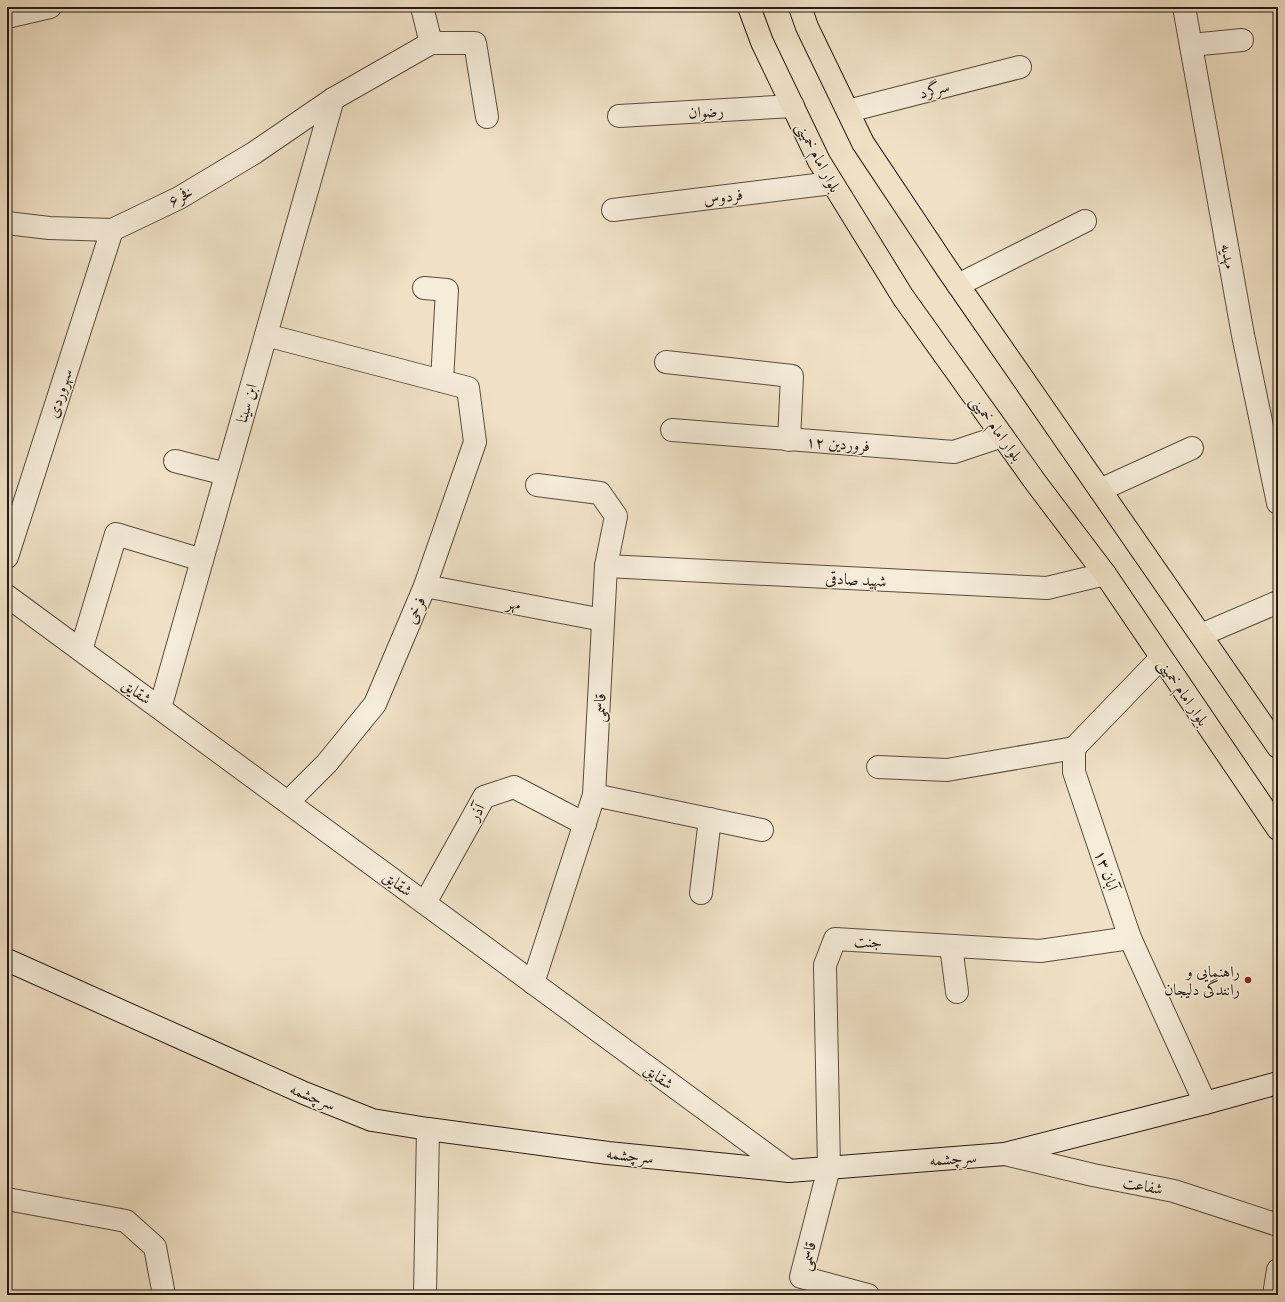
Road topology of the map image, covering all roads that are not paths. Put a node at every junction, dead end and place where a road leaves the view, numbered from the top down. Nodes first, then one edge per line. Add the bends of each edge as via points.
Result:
1 (50, 7) edge
2 (422, 7) edge
3 (749, 7) edge
4 (800, 7) edge
5 (1184, 7) edge
6 (7, 17) edge
7 (1242, 40) dead end
8 (431, 43) junction
9 (1191, 45) junction
10 (1020, 67) dead end
11 (333, 98) junction
12 (792, 106) junction
13 (848, 111) junction
14 (620, 116) dead end
15 (487, 117) dead end
16 (832, 183) junction
17 (613, 210) dead end
18 (1085, 221) dead end
19 (7, 223) edge
20 (112, 230) junction
21 (958, 285) junction
22 (424, 288) dead end
23 (266, 335) junction
24 (666, 362) dead end
25 (442, 381) junction
26 (672, 430) dead end
27 (1002, 436) junction
28 (788, 440) junction
29 (1192, 448) dead end
30 (175, 461) dead end
31 (226, 474) junction
32 (537, 485) dead end
33 (1100, 490) junction
34 (1278, 503) edge
35 (7, 557) edge
36 (202, 560) junction
37 (606, 566) junction
38 (1105, 574) junction
39 (425, 586) junction
40 (7, 596) edge
41 (1278, 602) edge
42 (603, 620) junction
43 (1201, 636) junction
44 (81, 650) junction
45 (1161, 658) junction
46 (160, 708) junction
47 (1278, 747) edge
48 (1074, 748) junction
49 (878, 767) dead end
50 (594, 795) junction
51 (288, 802) junction
52 (710, 819) junction
53 (584, 824) junction
54 (1278, 829) edge
55 (762, 830) dead end
56 (701, 893) dead end
57 (425, 903) junction
58 (1130, 938) junction
59 (951, 946) junction
60 (7, 960) edge
61 (533, 983) junction
62 (957, 992) dead end
63 (1278, 1083) edge
64 (1205, 1103) junction
65 (428, 1129) junction
66 (1005, 1154) junction
67 (829, 1168) junction
68 (788, 1171) junction
69 (7, 1199) edge
70 (1278, 1225) edge
71 (1278, 1270) edge
72 (164, 1295) edge
73 (425, 1295) edge
74 (868, 1295) edge
75 (1274, 1295) edge

1 - 6 street
2 - 8 street
3 - 12 main road, بلوار امام خمینی via 762,42
4 - 13 main road via 807,28
5 - 9 street, مهدیه
7 - 9 street
8 - 11 street, فخر۶
8 - 15 street via 475,43
9 - 34 street, مهدیه via 1243,335
10 - 13 street, سرگرد
11 - 20 street, فخر۶ via 254,153 179,198
11 - 23 street, ابن سینا
12 - 14 street, رضوان
12 - 16 main road, بلوار امام خمینی
13 - 21 main road via 863,143
16 - 17 street, فردوس
16 - 27 main road, بلوار امام خمینی via 903,297
18 - 21 street
19 - 20 street, فخر۶ via 49,228
20 - 35 street, سهروردی
21 - 33 main road
22 - 25 street via 447,290
23 - 25 street
23 - 31 street, ابن سینا
24 - 28 street via 792,376
25 - 39 street, فرخی via 468,388 475,442
26 - 28 street, ۱۲ فروردین
27 - 28 street, ۱۲ فروردین via 954,452
27 - 38 main road, بلوار امام خمینی
29 - 33 street
30 - 31 street
31 - 36 street, ابن سینا
32 - 37 street, قاسمی via 600,492 616,516
33 - 43 main road
36 - 44 street via 116,534
36 - 46 street, ابن سینا
37 - 38 street, شهید صادقی via 1047,588
37 - 42 street, قاسمی
38 - 45 main road, بلوار امام خمینی
39 - 42 street, مهر
39 - 51 street, فرخی via 375,704 326,763
40 - 44 street, شقایق
41 - 43 street
42 - 50 street, قاسمی
43 - 47 main road
44 - 46 street, شقایق
45 - 48 street
45 - 54 main road, بلوار امام خمینی
46 - 51 street, شقایق
48 - 49 street via 947,770
48 - 58 street, ۱۳ آبان via 1074,772
50 - 52 street
50 - 53 street, قاسمی
51 - 57 street, شقایق
52 - 55 street
52 - 56 street
53 - 57 street, آذر via 514,787 484,797
53 - 61 street, قاسمی
57 - 61 street, شقایق
58 - 59 street, جنت via 1040,951
58 - 64 street, ۱۳ آبان
59 - 62 street
59 - 67 street, جنت via 835,940 825,965
60 - 65 street, سرچشمه via 304,1093 372,1120
61 - 68 street, شقایق
63 - 64 street, سرچشمه
64 - 66 street, سرچشمه
65 - 68 street, سرچشمه via 608,1154
65 - 73 street
66 - 67 street, سرچشمه
66 - 70 street, شفاعت via 1093,1175 1174,1190
67 - 68 street, سرچشمه
67 - 74 street, قاسمی via 801,1277
69 - 72 street via 126,1221 155,1247
71 - 75 street

